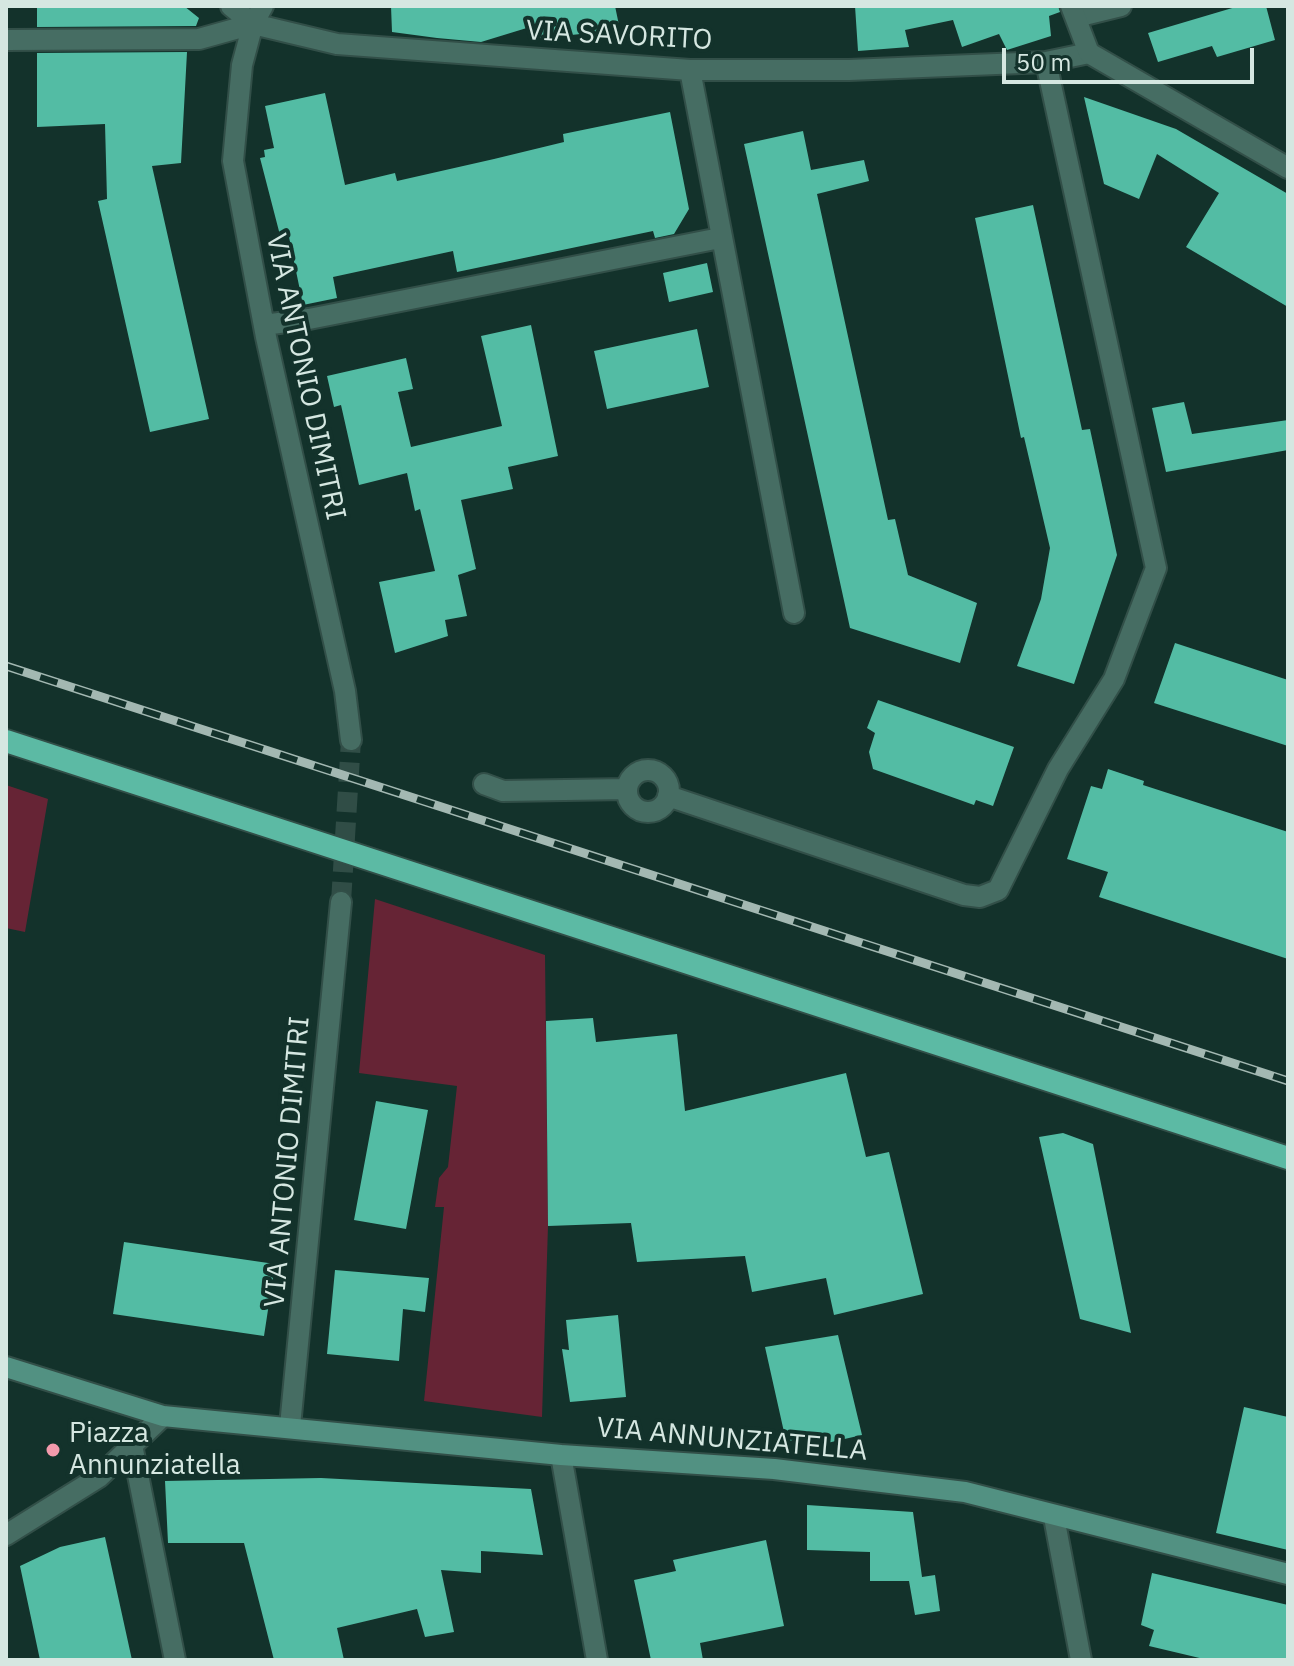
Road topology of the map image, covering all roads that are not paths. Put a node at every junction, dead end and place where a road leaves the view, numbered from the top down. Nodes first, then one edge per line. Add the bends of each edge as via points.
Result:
1 (231, 6) edge
2 (1121, 6) edge
3 (1073, 12) edge
4 (258, 15) edge
5 (6, 40) edge
6 (1089, 53) junction
7 (1046, 62) junction
8 (690, 70) junction
9 (1288, 168) edge
10 (720, 238) junction
11 (264, 325) junction
12 (794, 613) dead end
13 (351, 740) tunnel mouth
14 (6, 741) edge
15 (484, 784) dead end
16 (627, 789) junction
17 (668, 796) junction
18 (341, 902) tunnel mouth
19 (1288, 1158) edge
20 (6, 1367) edge
21 (163, 1416) junction
22 (290, 1426) junction
23 (132, 1445) junction
24 (561, 1455) junction
25 (1054, 1517) junction
26 (6, 1535) edge
27 (1288, 1574) edge
28 (175, 1660) edge
29 (597, 1660) edge
30 (1081, 1660) edge

1 - 4 street
2 - 3 street
3 - 6 street
4 - 5 street, VIA SAVORITO via 199,39
4 - 8 street, VIA SAVORITO via 337,44
4 - 11 street, VIA ANTONIO DIMITRI via 242,65 233,161
6 - 7 street, VIA SAVORITO
6 - 9 street
7 - 8 street, VIA SAVORITO
7 - 17 street via 1156,568 1114,679 1058,769 998,890 980,897
8 - 10 street
10 - 11 street
10 - 12 street
11 - 13 street, VIA ANTONIO DIMITRI via 345,691
14 - 19 highway
15 - 16 street via 503,791
16 - 17 street via 632,806 645,812 659,809
16 - 17 street via 635,774 654,771 668,785
18 - 22 street, VIA ANTONIO DIMITRI
20 - 21 main road, VIA ANNUNZIATELLA
21 - 22 main road, VIA ANNUNZIATELLA
21 - 23 street
22 - 24 main road, VIA ANNUNZIATELLA
23 - 26 street via 99,1477
23 - 28 street
24 - 25 main road, VIA ANNUNZIATELLA via 903,1483 965,1492
24 - 29 street
25 - 27 main road, VIA ANNUNZIATELLA
25 - 30 street

